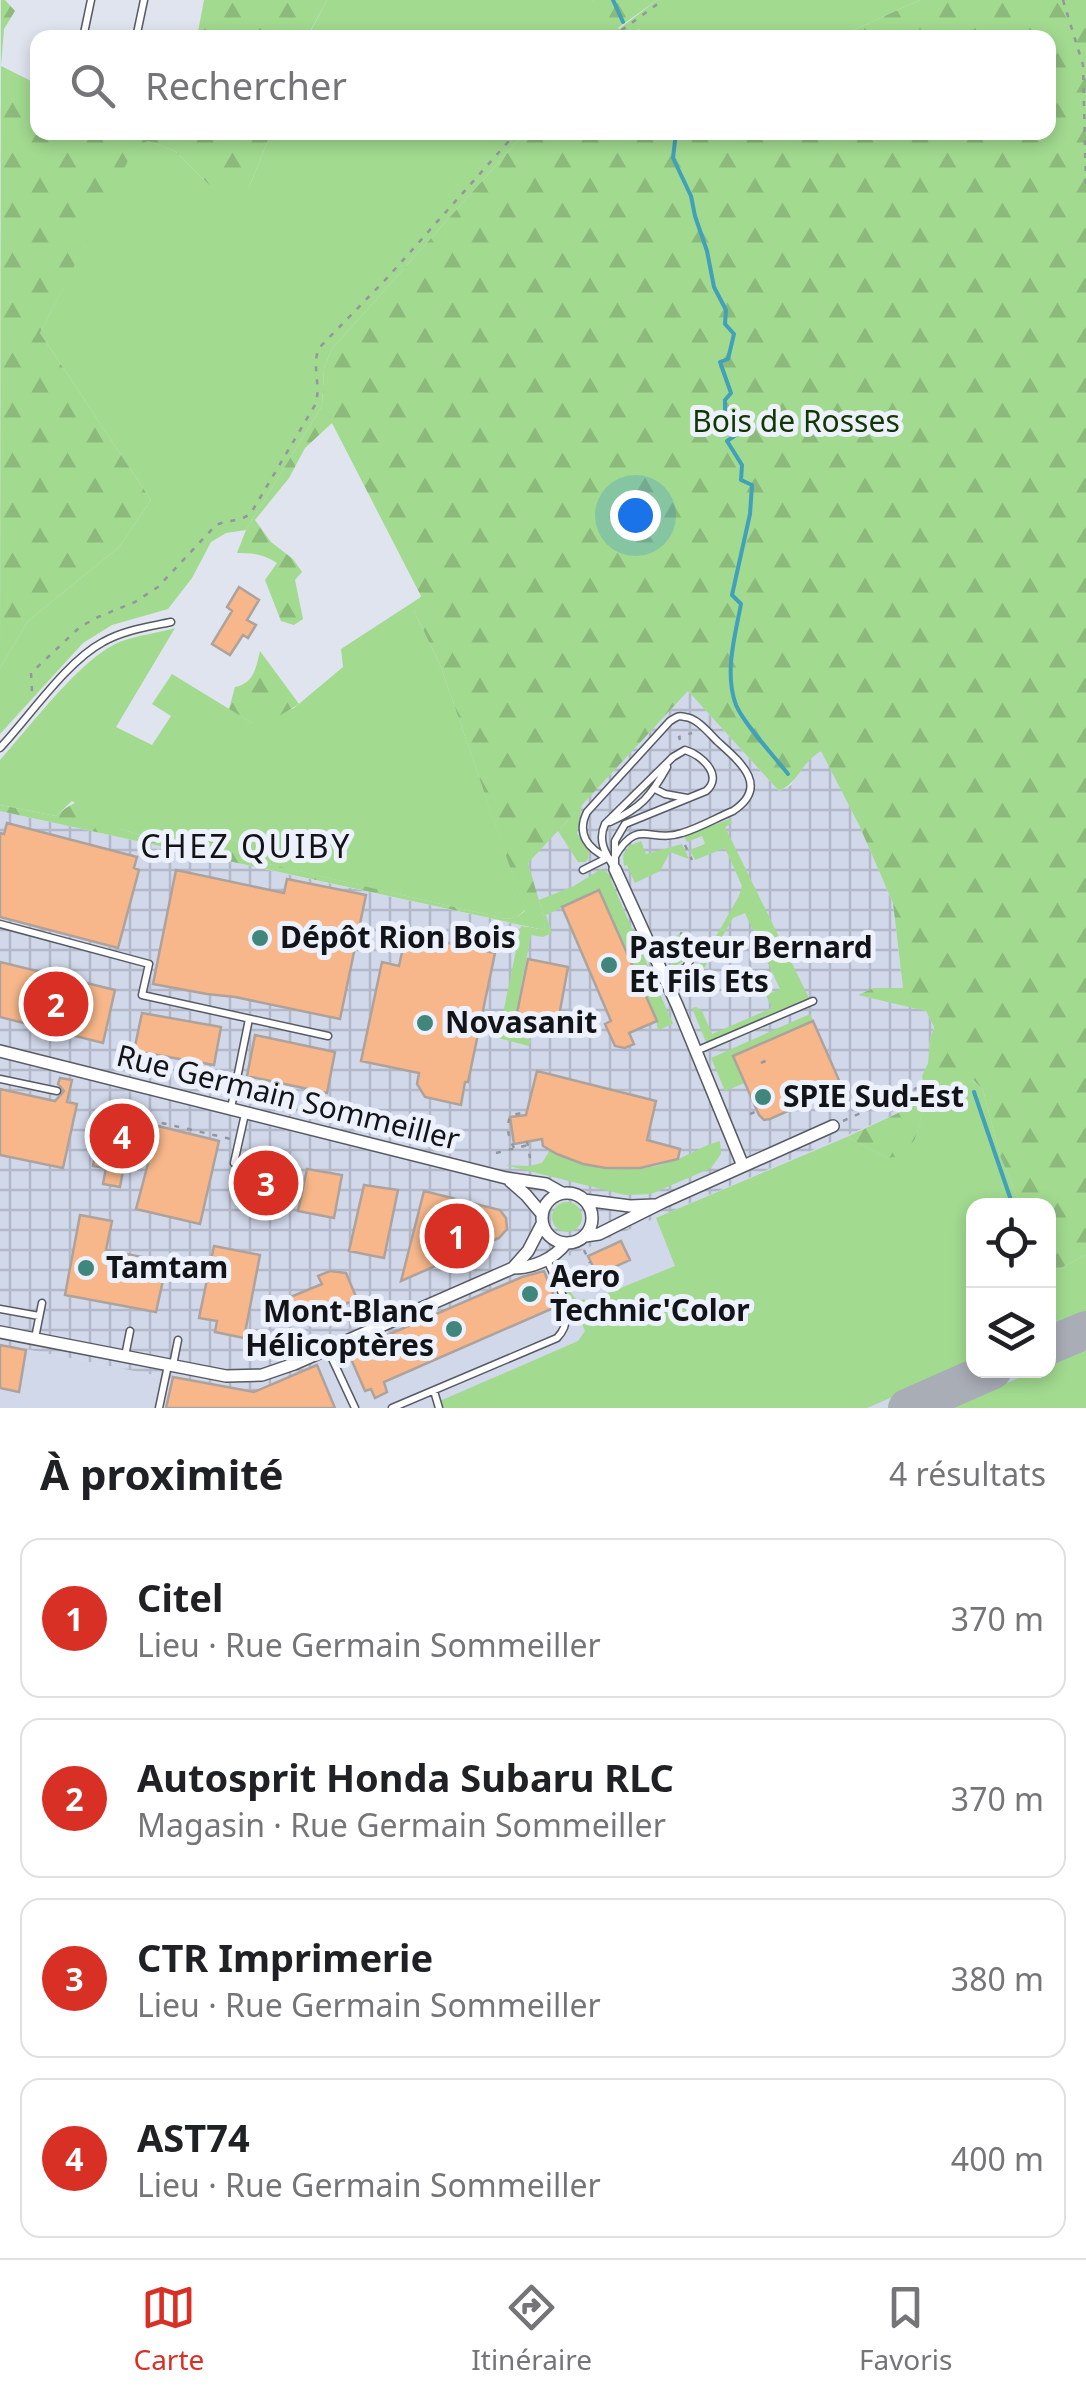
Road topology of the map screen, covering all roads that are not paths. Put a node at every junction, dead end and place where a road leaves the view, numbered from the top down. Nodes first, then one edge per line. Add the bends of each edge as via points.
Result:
1 (90, 0) edge
2 (144, 0) edge
3 (84, 30) edge
4 (138, 30) edge
5 (171, 622) dead end
6 (0, 748) edge
7 (672, 757) junction
8 (655, 788) junction
9 (688, 798) junction
10 (606, 824) junction
11 (612, 862) junction
12 (582, 870) dead end
13 (0, 924) edge
14 (702, 941) dead end
15 (665, 979) junction
16 (813, 1001) dead end
17 (250, 1019) junction
18 (328, 1036) dead end
19 (0, 1051) edge
20 (694, 1051) junction
21 (0, 1079) edge
22 (57, 1091) dead end
23 (231, 1109) junction
24 (245, 1112) junction
25 (833, 1126) road end
26 (234, 1163) dead end
27 (743, 1166) junction
28 (506, 1178) junction
29 (562, 1194) junction
30 (584, 1200) junction
31 (662, 1202) junction
32 (542, 1219) junction
33 (577, 1240) junction
34 (553, 1266) junction
35 (513, 1268) junction
36 (42, 1303) dead end
37 (0, 1309) edge
38 (40, 1316) junction
39 (130, 1330) dead end
40 (0, 1332) edge
41 (35, 1338) junction
42 (178, 1340) dead end
43 (328, 1350) junction
44 (124, 1356) junction
45 (170, 1365) junction
46 (434, 1391) junction
47 (159, 1408) edge
48 (356, 1408) edge
49 (392, 1408) edge
50 (439, 1408) edge

1 - 3 lane
2 - 4 lane
5 - 6 lane via 99,644
7 - 8 lane
7 - 9 lane via 690,751 714,776 710,789
7 - 10 lane
8 - 9 lane
8 - 10 lane via 633,811
9 - 11 lane via 625,824
10 - 11 lane via 602,842
11 - 11 lane via 624,842 640,834 680,834 736,809 747,796 750,778 743,764 694,720 670,721 584,816 587,843
11 - 12 lane
11 - 15 street via 643,916
13 - 17 lane via 149,964 142,995
14 - 15 lane via 686,967
15 - 20 street
16 - 20 lane
17 - 18 lane
17 - 23 lane
19 - 23 street, Rue Germain Sommeiller
20 - 27 street
21 - 22 lane
23 - 24 street, Rue Germain Sommeiller
24 - 26 lane
24 - 28 street, Rue Germain Sommeiller
25 - 27 street, Rue Germain Sommeiller
27 - 31 street, Rue Germain Sommeiller
28 - 29 street, Rue Germain Sommeiller via 546,1184
28 - 32 street
29 - 30 street, Rue Germain Sommeiller
29 - 32 street via 549,1200
30 - 31 street, Rue Germain Sommeiller
30 - 33 street via 592,1218
31 - 33 street, Rue Germain Sommeiller
32 - 33 street via 553,1239
32 - 35 street
33 - 34 street, Rue Germain Sommeiller via 556,1254
34 - 35 street, Rue Germain Sommeiller
34 - 46 lane via 565,1303 563,1331
35 - 43 street, Rue Germain Sommeiller
36 - 38 lane
37 - 38 lane
38 - 41 lane
39 - 44 lane
40 - 41 street, Rue Germain Sommeiller
41 - 44 street, Rue Germain Sommeiller
42 - 45 lane
43 - 45 street, Rue Germain Sommeiller via 262,1376
43 - 48 lane
44 - 45 street, Rue Germain Sommeiller
45 - 47 lane
46 - 49 lane
46 - 50 lane

